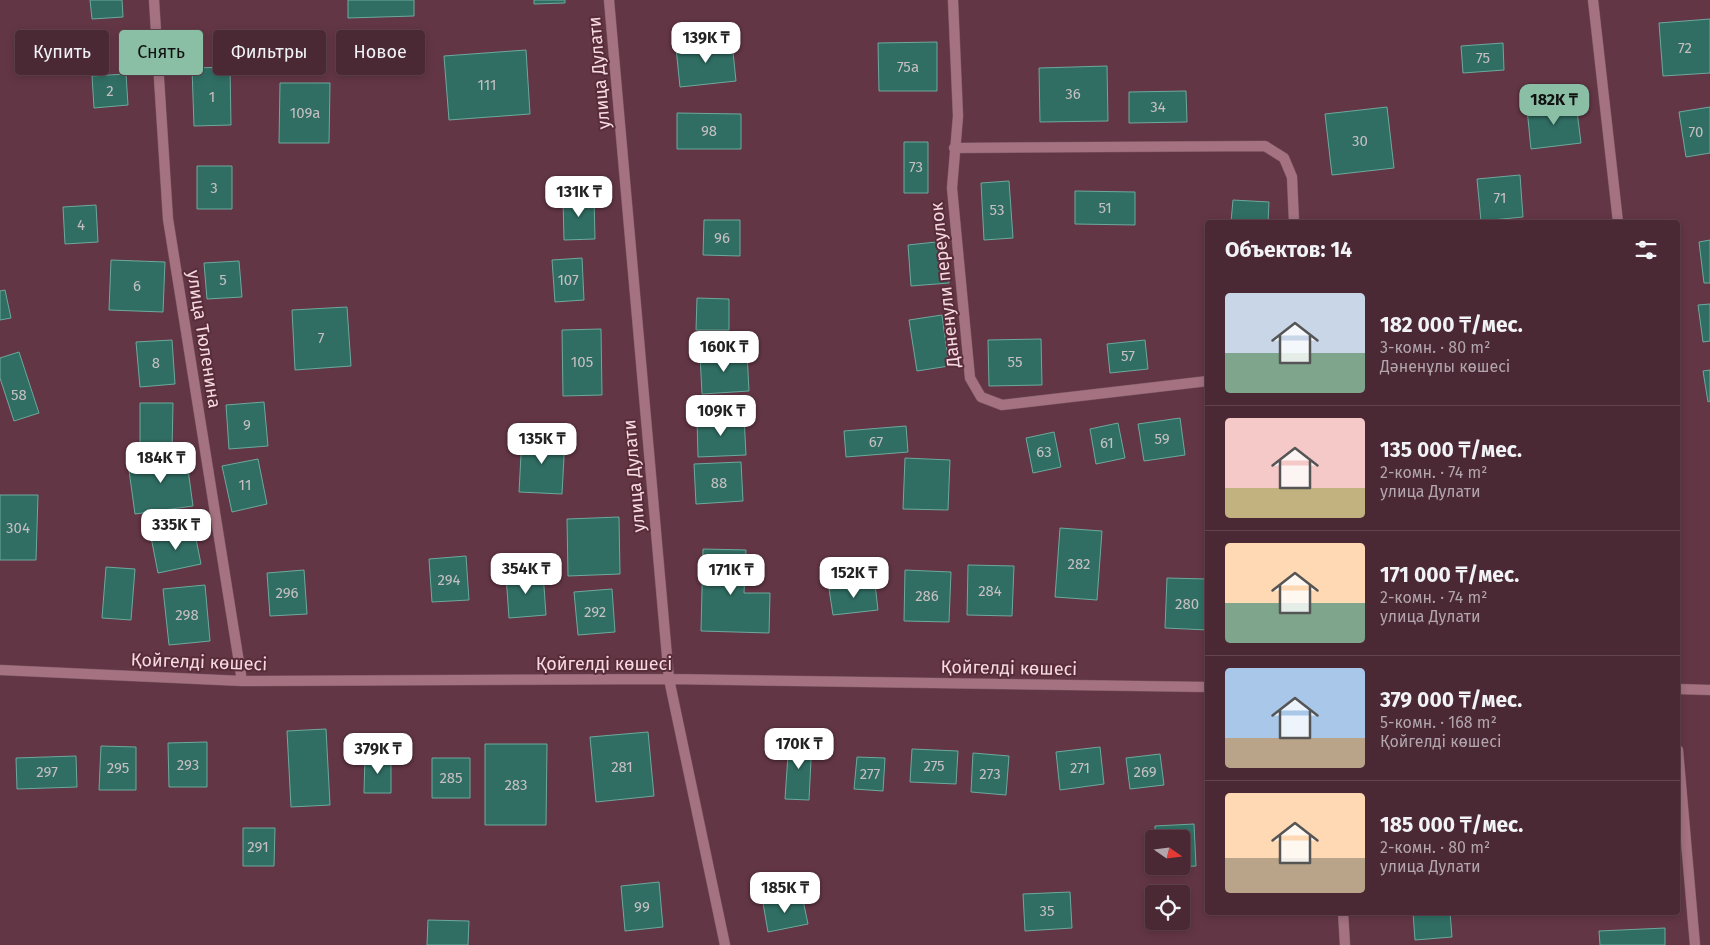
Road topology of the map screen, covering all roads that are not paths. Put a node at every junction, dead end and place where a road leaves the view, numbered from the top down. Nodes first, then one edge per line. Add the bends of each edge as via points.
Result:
1 (154, 0) edge
2 (609, 0) edge
3 (953, 0) edge
4 (1593, 0) edge
5 (954, 148) junction
6 (1294, 220) edge
7 (1618, 220) edge
8 (1205, 381) edge
9 (0, 670) edge
10 (669, 680) junction
11 (242, 681) junction
12 (1205, 687) edge
13 (1680, 688) edge
14 (1710, 690) edge
15 (1680, 774) edge
16 (1343, 915) edge
17 (725, 945) edge
18 (1345, 945) edge
19 (1694, 945) edge

1 - 11 street, улица Тюленина via 168,219
2 - 10 street, улица Дулати
3 - 5 street, Даненули переулок via 958,116
4 - 7 street
5 - 6 street via 1265,146 1284,158 1292,176
5 - 8 street, Даненули переулок via 952,188 970,378 981,397 1002,405
9 - 11 street, Қойгелді көшесі
10 - 11 street, Қойгелді көшесі
10 - 12 street, Қойгелді көшесі
10 - 17 street, улица Дулати
13 - 14 street
15 - 19 street
16 - 18 street

